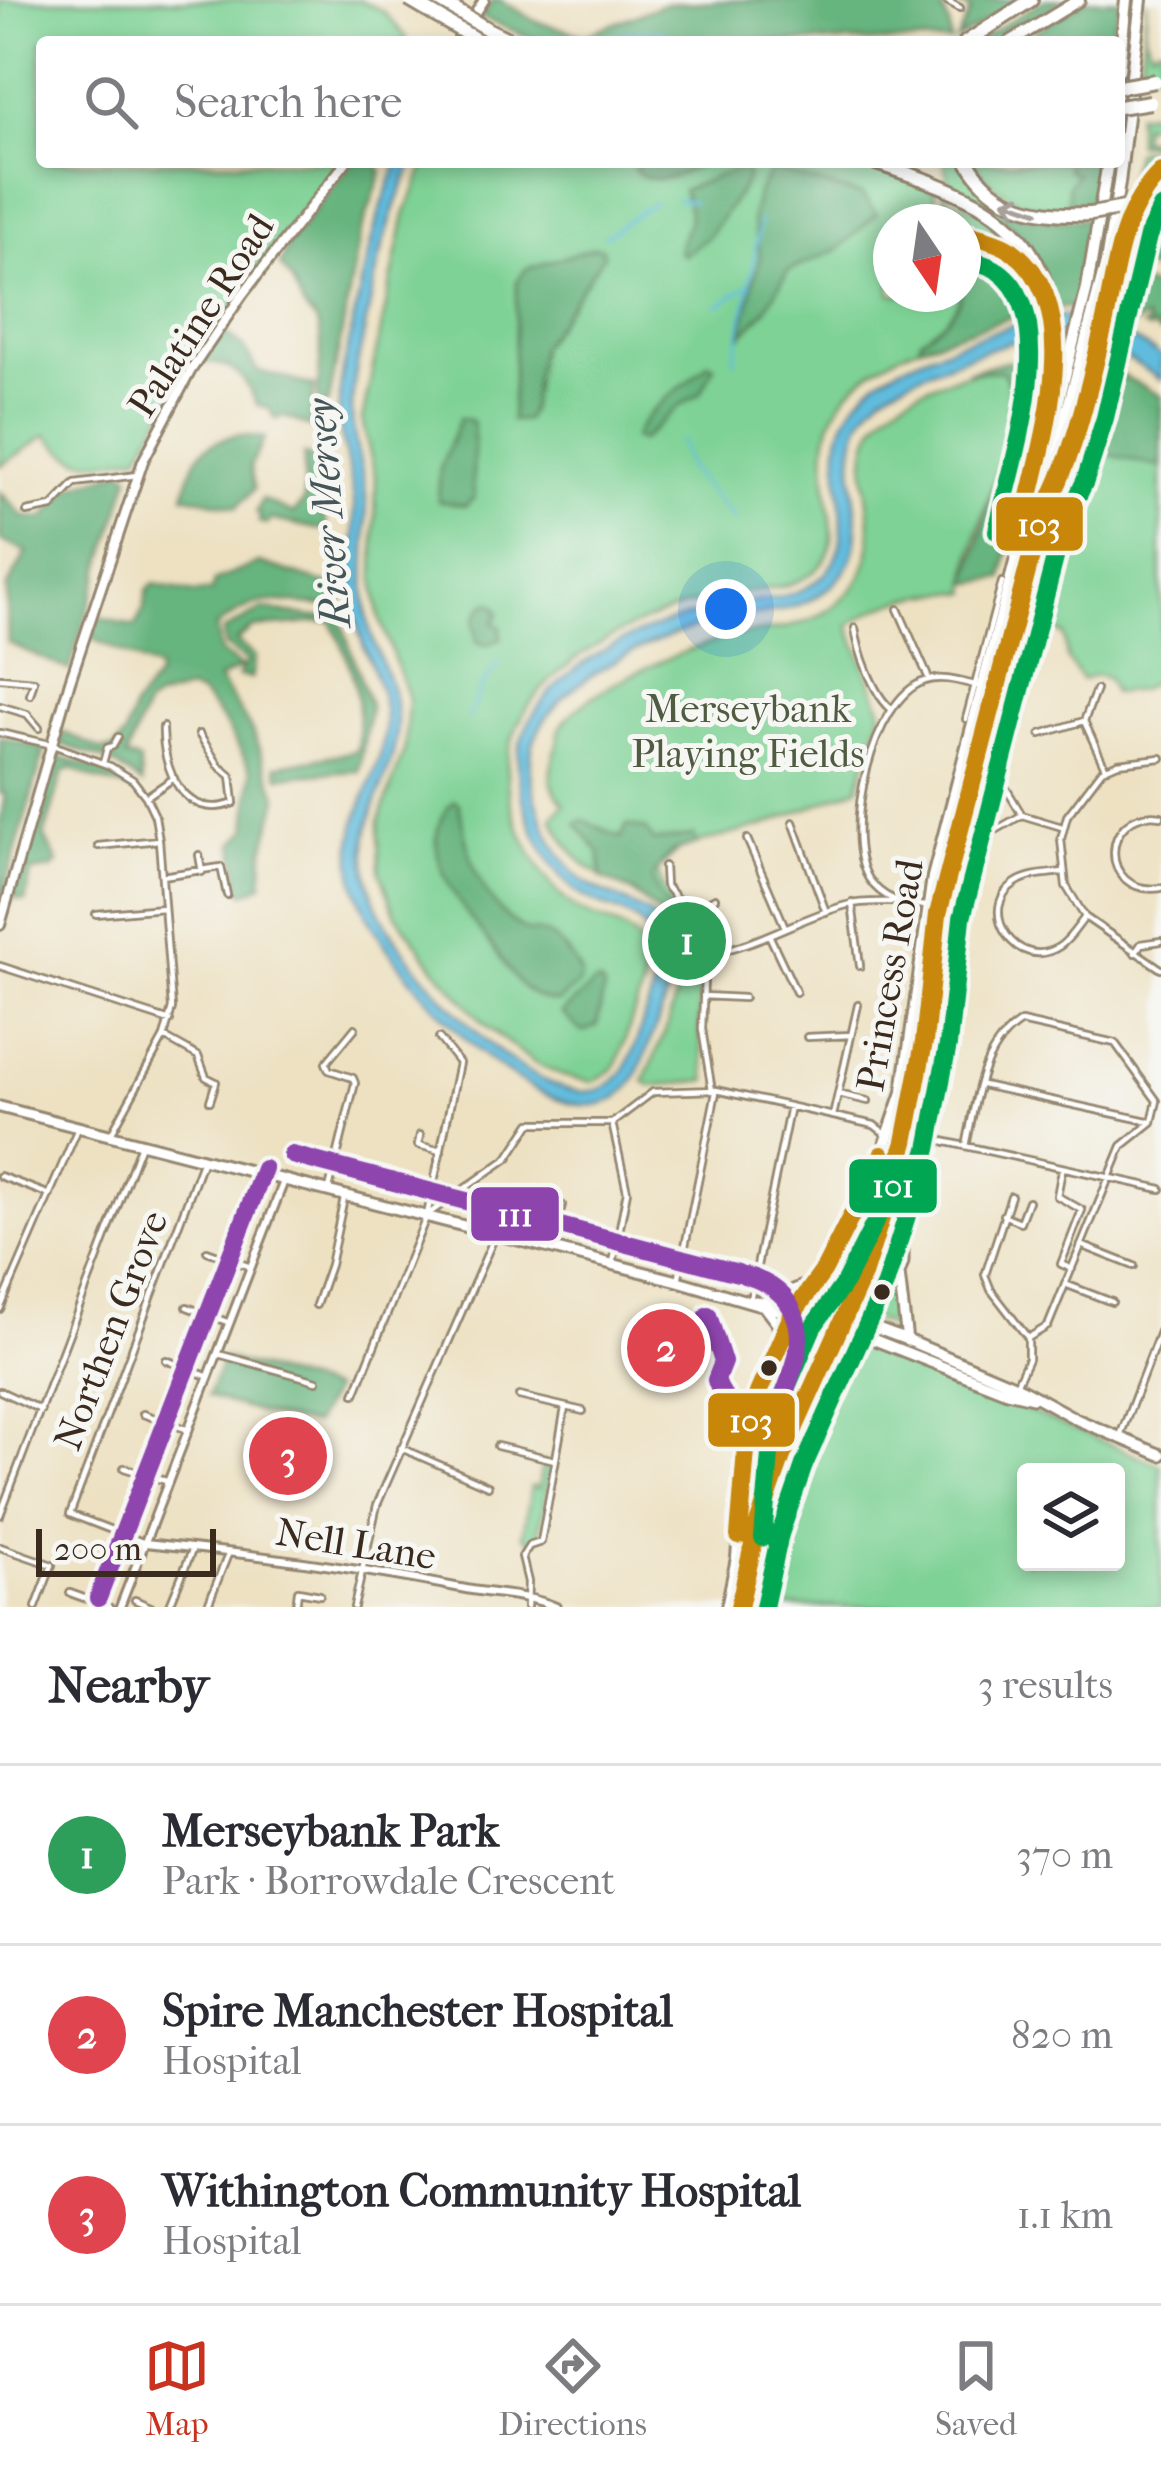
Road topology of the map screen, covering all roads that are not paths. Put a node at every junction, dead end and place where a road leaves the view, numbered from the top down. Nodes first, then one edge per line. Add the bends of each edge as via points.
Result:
1 (409, 0) edge
2 (438, 0) edge
3 (484, 0) edge
4 (945, 0) edge
5 (1031, 0) edge
6 (1079, 0) edge
7 (1126, 0) edge
8 (1141, 0) edge
9 (960, 8) dead end
10 (461, 36) edge
11 (478, 36) edge
12 (480, 36) edge
13 (974, 36) edge
14 (1020, 36) edge
15 (1122, 36) edge
16 (1158, 81) edge
17 (1125, 86) edge
18 (1155, 102) edge
19 (1125, 106) edge
20 (1125, 139) edge
21 (341, 168) edge
22 (892, 168) edge
23 (972, 168) edge
24 (1108, 168) edge
25 (1122, 168) edge
26 (1161, 172) edge
27 (1161, 195) edge
28 (1098, 294) junction
29 (1076, 382) junction
30 (137, 475) junction
31 (27, 512) dead end
32 (1041, 518) joint
33 (1026, 546) junction
34 (1002, 582) dead end
35 (898, 609) dead end
36 (855, 628) dead end
37 (0, 678) edge
38 (929, 679) junction
39 (980, 686) junction
40 (1096, 690) dead end
41 (29, 694) dead end
42 (0, 706) edge
43 (890, 708) junction
44 (966, 719) dead end
45 (1084, 721) junction
46 (163, 727) dead end
47 (38, 728) dead end
48 (0, 733) edge
49 (199, 734) dead end
50 (1041, 734) dead end
51 (118, 737) dead end
52 (53, 745) junction
53 (1161, 758) edge
54 (103, 764) junction
55 (1106, 767) junction
56 (971, 777) junction
57 (174, 778) junction
58 (146, 797) junction
59 (1022, 815) junction
60 (1161, 816) edge
61 (793, 822) dead end
62 (979, 824) dead end
63 (1062, 827) junction
64 (748, 839) dead end
65 (159, 840) junction
66 (98, 846) dead end
67 (199, 855) dead end
68 (664, 866) dead end
69 (202, 872) junction
70 (1063, 872) junction
71 (162, 876) junction
72 (1161, 888) edge
73 (227, 895) dead end
74 (716, 898) dead end
75 (895, 902) junction
76 (852, 903) junction
77 (928, 906) junction
78 (164, 908) junction
79 (826, 912) junction
80 (96, 914) dead end
81 (689, 914) junction
82 (1085, 917) junction
83 (0, 925) edge
84 (785, 928) junction
85 (769, 936) junction
86 (1161, 941) edge
87 (705, 954) junction
88 (1135, 954) junction
89 (0, 966) edge
90 (860, 966) dead end
91 (1161, 969) edge
92 (796, 992) dead end
93 (703, 996) junction
94 (744, 998) dead end
95 (858, 1005) dead end
96 (170, 1022) junction
97 (355, 1028) dead end
98 (851, 1035) junction
99 (164, 1037) junction
100 (806, 1037) dead end
101 (439, 1038) dead end
102 (980, 1084) junction
103 (714, 1091) junction
104 (838, 1094) junction
105 (210, 1101) dead end
106 (868, 1101) dead end
107 (790, 1106) junction
108 (0, 1107) edge
109 (833, 1116) junction
110 (1153, 1122) junction
111 (612, 1123) junction
112 (79, 1126) junction
113 (111, 1134) junction
114 (421, 1135) dead end
115 (888, 1136) junction
116 (938, 1140) dead end
117 (142, 1142) junction
118 (905, 1142) junction
119 (966, 1146) junction
120 (441, 1151) junction
121 (204, 1157) junction
122 (880, 1159) junction
123 (1062, 1168) junction
124 (0, 1176) edge
125 (286, 1178) junction
126 (1108, 1178) junction
127 (329, 1189) junction
128 (1161, 1189) edge
129 (345, 1193) junction
130 (50, 1195) junction
131 (1011, 1196) dead end
132 (1028, 1201) dead end
133 (562, 1205) dead end
134 (884, 1214) junction
135 (427, 1215) junction
136 (1003, 1215) junction
137 (496, 1232) junction
138 (1082, 1245) junction
139 (553, 1247) junction
140 (890, 1248) joint
141 (207, 1251) dead end
142 (613, 1263) junction
143 (1134, 1266) dead end
144 (251, 1268) junction
145 (1072, 1269) junction
146 (899, 1274) junction
147 (677, 1280) junction
148 (817, 1280) junction
149 (1065, 1284) junction
150 (749, 1301) junction
151 (1112, 1302) dead end
152 (764, 1304) junction
153 (316, 1305) dead end
154 (187, 1307) dead end
155 (0, 1310) edge
156 (795, 1310) junction
157 (906, 1313) junction
158 (230, 1322) junction
159 (841, 1322) junction
160 (1161, 1329) edge
161 (870, 1338) junction
162 (1028, 1338) junction
163 (779, 1340) junction
164 (907, 1340) junction
165 (1157, 1350) edge
166 (930, 1351) junction
167 (911, 1352) junction
168 (218, 1354) junction
169 (825, 1355) junction
170 (166, 1360) dead end
171 (209, 1377) junction
172 (317, 1381) dead end
173 (1014, 1390) junction
174 (0, 1391) edge
175 (355, 1394) dead end
176 (519, 1396) dead end
177 (565, 1408) junction
178 (40, 1410) junction
179 (583, 1411) dead end
180 (143, 1414) dead end
181 (189, 1430) junction
182 (1120, 1438) junction
183 (496, 1446) dead end
184 (401, 1448) junction
185 (1161, 1455) edge
186 (555, 1460) junction
187 (124, 1468) dead end
188 (169, 1482) junction
189 (488, 1486) dead end
190 (0, 1515) edge
191 (145, 1543) junction
192 (0, 1547) edge
193 (193, 1548) junction
194 (229, 1552) junction
195 (361, 1569) junction
196 (70, 1593) dead end
197 (320, 1595) dead end
198 (529, 1596) junction
199 (135, 1600) dead end
200 (36, 1607) edge
201 (109, 1607) edge
202 (120, 1607) edge
203 (152, 1607) edge
204 (169, 1607) edge
205 (207, 1607) edge
206 (296, 1607) edge
207 (354, 1607) edge
208 (527, 1607) edge
209 (556, 1607) edge
210 (727, 1607) edge
211 (739, 1607) edge

1 - 11 highway, bridge
2 - 12 highway, bridge
3 - 10 main road
4 - 9 street
5 - 13 highway
6 - 14 highway
7 - 15 highway
8 - 20 highway
16 - 17 highway, bridge
18 - 19 highway, bridge
21 - 30 main road, Palatine Road via 191,370
22 - 33 highway via 977,204 1012,231 1040,269 1056,349
27 -> 23 highway, bridge via 1091,214 1045,213 1008,203
24 - 28 highway
25 - 28 highway
26 - 28 highway via 1132,206
28 - 29 highway
28 - 29 highway
29 - 32 highway via 1054,499
29 - 33 highway
30 - 31 street via 75,483 52,507
30 - 52 main road, Palatine Road
32 - 33 highway
33 - 39 highway, Princess Road
33 - 56 highway, Princess Road
34 - 39 street, Princess Road
35 - 38 street
36 - 43 street
37 - 41 street via 34,680
38 - 39 street
38 - 43 street
39 - 44 street, Princess Road
39 - 77 highway, Princess Road
40 - 45 street
42 - 47 street via 27,714
43 - 75 street via 869,762 859,823 868,878
45 - 50 street
45 - 55 street
46 - 57 street
48 - 52 street
49 - 57 street via 231,776 234,803 193,802
51 - 54 street
52 - 54 street
52 - 83 main road, Palatine Road
53 - 55 street
54 - 58 street
55 - 63 street
56 - 59 street via 1004,782
56 - 118 highway, Princess Road via 938,914
57 - 58 street
58 - 65 street
59 - 62 street via 975,833
59 - 63 street
60 - 72 street via 1129,822 1114,855 1131,884
61 - 79 street
63 - 70 street
64 - 84 street
65 - 66 street
65 - 71 street
67 - 69 street
68 - 81 street via 665,885
69 - 71 street
69 - 73 street via 221,867
70 - 82 street
70 - 82 street via 1009,888 998,909 1004,933 1022,950 1045,953 1064,944
71 - 78 street
74 - 81 street
75 - 76 street
75 - 77 street
76 - 79 street
76 - 90 street
77 - 115 highway, Princess Road via 913,1037
78 - 80 street
78 - 96 street
79 - 84 street
81 - 87 street
82 - 88 street
84 - 85 street
85 - 87 street
85 - 92 street
86 - 88 street via 1141,944
87 - 93 street
88 - 91 street
89 - 96 street
93 - 94 street
93 - 103 street
95 - 98 street
96 - 99 street
97 - 127 street via 326,1063 353,1078
98 - 100 street
98 - 104 street
99 - 105 street via 197,1056 216,1082
99 - 113 street
101 - 120 street via 459,1064
102 - 110 street
102 - 110 street via 1001,1040 1028,1022 1115,1043 1157,1101
102 - 119 street
103 - 107 street
103 - 111 street via 653,1092
103 - 147 street
104 - 106 street
104 - 109 street
107 - 109 street
107 - 150 street
108 - 112 main road
109 - 115 street
110 - 126 street via 1122,1146
111 - 135 street via 531,1123 508,1158
111 - 142 street via 628,1191
112 - 113 main road
112 - 130 street
113 - 117 main road
114 - 120 street via 418,1144
115 - 122 highway, Princess Road
116 - 119 street
117 - 121 main road
117 - 178 street
118 - 134 highway, Princess Road
118 - 146 main road
119 - 123 street
120 - 135 street
121 - 125 main road
121 - 191 street, Northen Grove via 70,1514
122 - 134 highway
122 - 148 highway, Princess Road
123 - 126 street
123 - 145 street via 1057,1196 1082,1213 1061,1264
124 - 130 street
125 - 127 main road
125 - 144 street
126 - 128 street
126 - 138 street
127 - 129 main road
129 - 135 main road
129 - 153 street
130 - 155 street
131 - 136 street
132 - 136 street via 1020,1222
133 - 139 street
134 - 140 highway
134 - 159 highway, Princess Road
135 - 137 main road
135 - 175 street
136 - 162 street via 986,1275
137 - 139 main road
137 - 184 street
138 - 143 street
138 - 145 street
139 - 142 main road
140 - 146 main road
141 - 144 street
142 - 147 main road
144 - 158 street
145 - 149 street
146 - 157 main road
147 - 150 main road
148 - 152 main road
148 - 156 highway, Princess Road
149 - 151 street
149 - 162 street via 1048,1326
150 - 152 main road
152 - 156 main road
152 - 163 main road
154 - 158 street
156 - 159 main road
156 - 163 highway, Princess Road
157 - 164 main road
157 - 166 main road
158 - 168 street
159 - 161 main road
159 - 164 main road
159 - 169 highway, Princess Road
160 - 165 street
161 - 167 main road
161 - 169 main road via 847,1339
162 - 173 street
163 - 210 highway, Princess Road via 749,1428
164 - 166 main road
164 - 167 main road
165 - 182 street
166 - 173 main road
167 - 173 main road
168 - 171 street
168 - 172 street
169 - 211 highway, Princess Road via 768,1495
170 - 171 street
171 - 181 street
173 - 182 main road
174 - 178 street
176 - 177 street
177 - 179 street
177 - 186 street
178 - 190 street
180 - 181 street
181 - 188 street
182 - 185 main road
183 - 186 street
184 - 189 street
184 - 195 street via 376,1504
186 - 198 street via 542,1542 523,1554
187 - 188 street
188 - 191 street
191 - 193 street, Nell Lane
191 - 202 street
192 - 200 street via 52,1565
193 - 194 street, Nell Lane
193 - 204 street
194 - 195 street, Nell Lane
194 - 205 street
195 - 198 street, Nell Lane
195 - 207 street
196 - 201 street
197 - 206 street via 298,1592
198 - 208 street
198 - 209 street, Nell Lane
199 - 203 street

